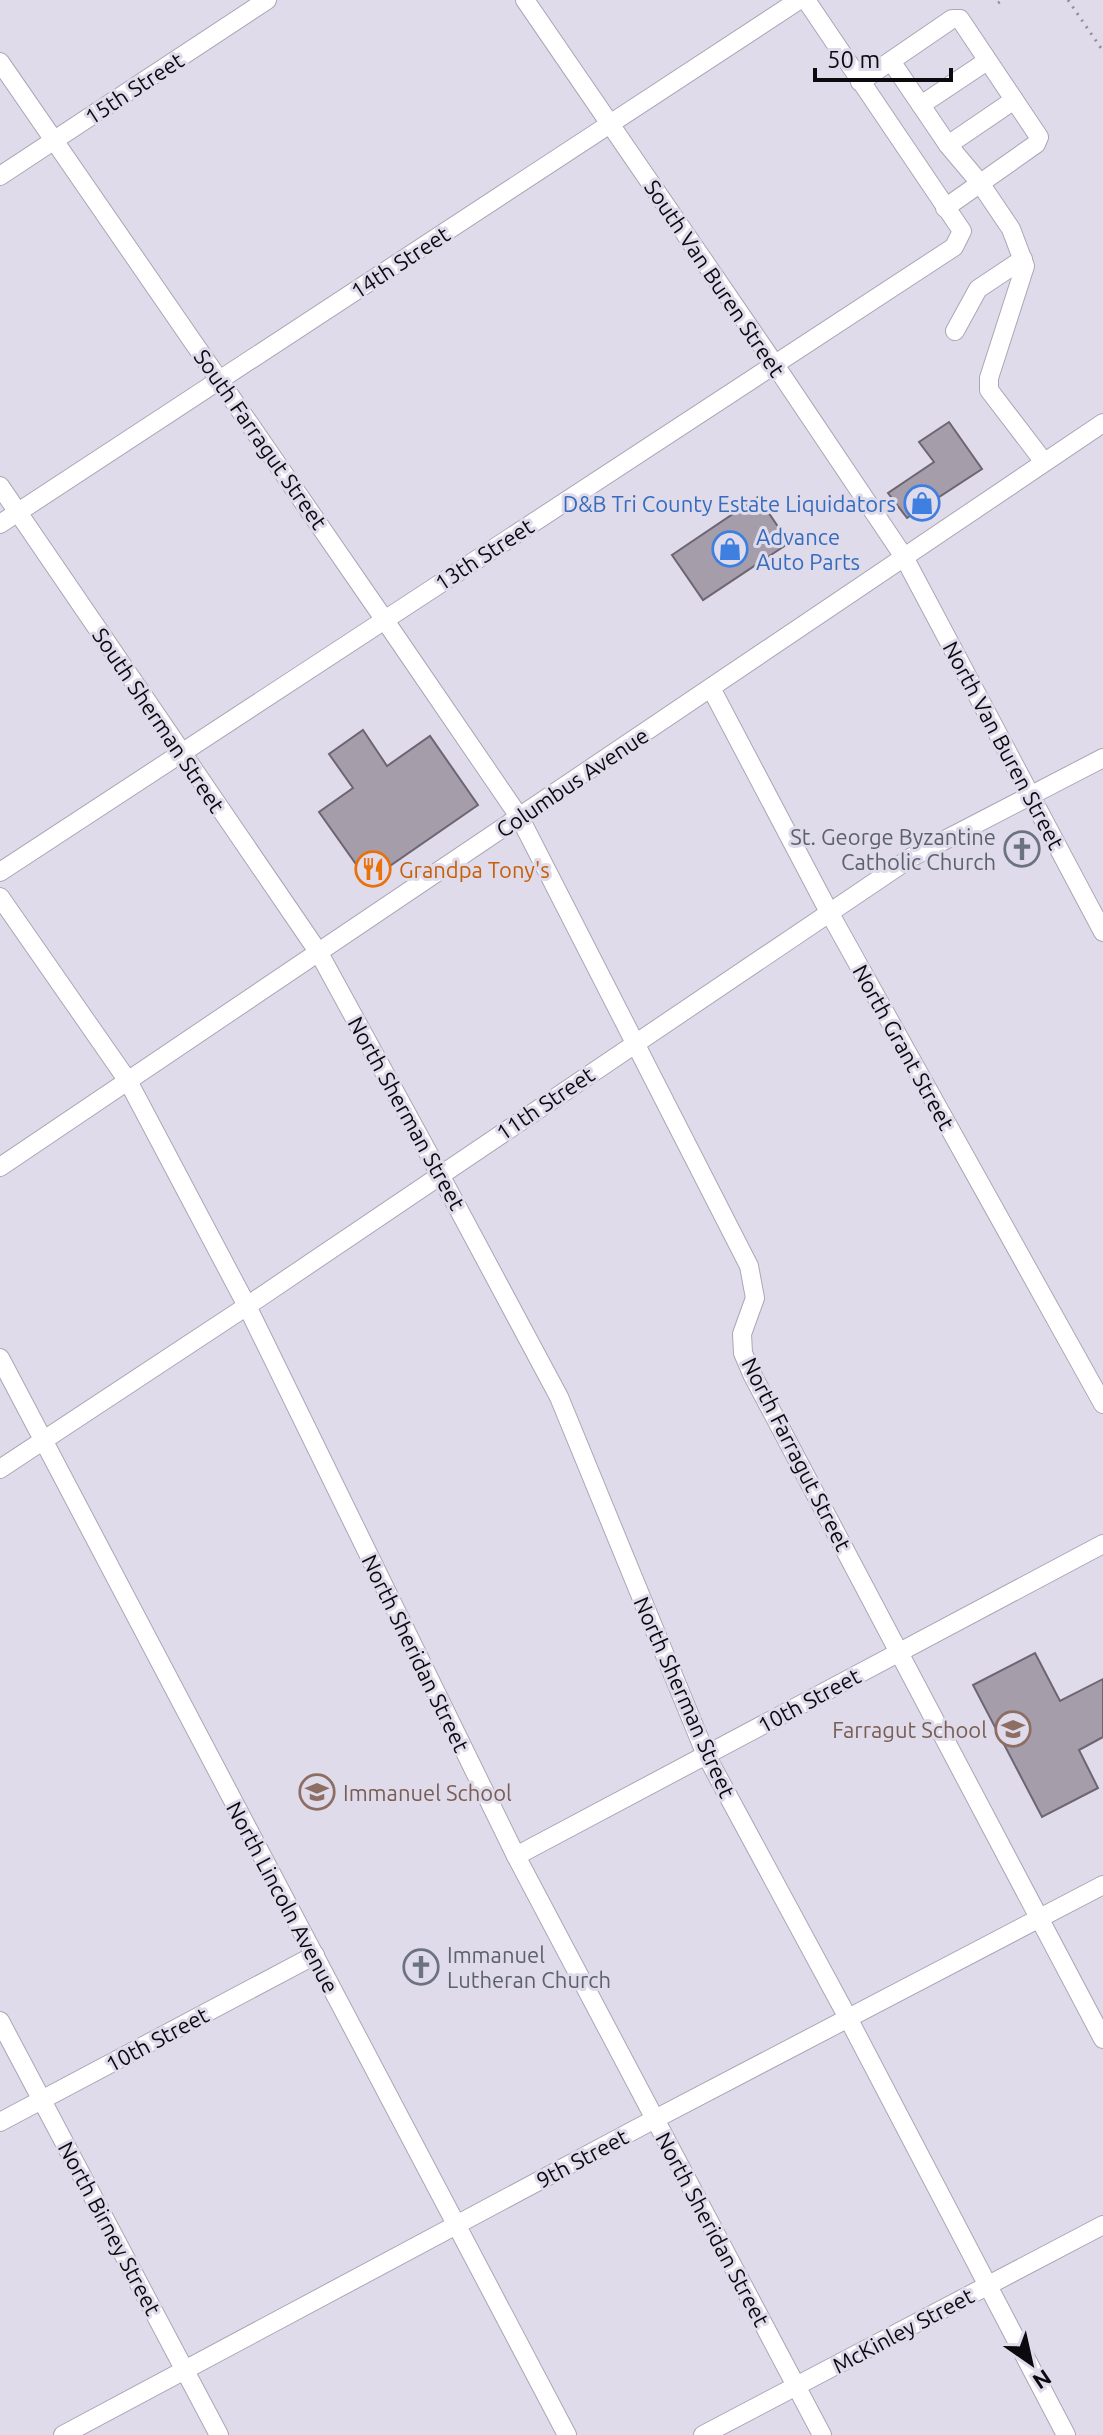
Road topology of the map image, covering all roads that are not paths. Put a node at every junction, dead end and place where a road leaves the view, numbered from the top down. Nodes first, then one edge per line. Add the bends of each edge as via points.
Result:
1 (267, 0) edge
2 (525, 0) edge
3 (799, 0) edge
4 (806, 0) edge
5 (891, 61) junction
6 (987, 61) junction
7 (0, 62) edge
8 (860, 82) junction
9 (1014, 100) junction
10 (921, 105) junction
11 (610, 125) junction
12 (54, 141) junction
13 (948, 145) junction
14 (0, 176) edge
15 (980, 183) junction
16 (945, 208) junction
17 (1023, 259) junction
18 (955, 331) dead end
19 (775, 366) junction
20 (219, 380) junction
21 (1101, 430) edge
22 (1044, 462) junction
23 (0, 486) edge
24 (18, 512) junction
25 (0, 524) edge
26 (904, 557) junction
27 (384, 619) junction
28 (711, 688) junction
29 (181, 753) junction
30 (1103, 758) edge
31 (1031, 794) junction
32 (520, 818) junction
33 (0, 872) edge
34 (0, 897) edge
35 (829, 912) junction
36 (1103, 932) edge
37 (319, 953) junction
38 (635, 1042) junction
39 (128, 1081) junction
40 (0, 1167) edge
41 (441, 1174) junction
42 (247, 1306) junction
43 (0, 1358) edge
44 (1103, 1404) edge
45 (43, 1441) junction
46 (0, 1469) edge
47 (1103, 1544) edge
48 (900, 1652) junction
49 (706, 1755) junction
50 (516, 1856) junction
51 (1103, 1885) edge
52 (1039, 1919) junction
53 (315, 1955) junction
54 (848, 2018) junction
55 (0, 2021) edge
56 (1103, 2039) edge
57 (43, 2100) junction
58 (656, 2119) junction
59 (0, 2122) edge
60 (457, 2225) junction
61 (1103, 2225) edge
62 (987, 2286) junction
63 (185, 2371) junction
64 (797, 2387) junction
65 (63, 2435) edge
66 (219, 2435) edge
67 (567, 2435) edge
68 (703, 2435) edge
69 (822, 2435) edge
70 (1066, 2435) edge

1 - 12 street, 15th Street
2 - 11 street, South Van Buren Street
3 - 11 street, 14th Street
4 - 8 street
5 - 6 street via 952,19 960,19
5 - 8 street
5 - 10 street
6 - 9 street
6 - 10 street
7 - 12 street, South Farragut Street
8 - 16 street
9 - 13 street
9 - 15 street via 1039,137
10 - 13 street
11 - 19 street, South Van Buren Street
11 - 20 street, 14th Street
12 - 14 street, 15th Street
12 - 20 street, South Farragut Street
13 - 15 street
15 - 16 street
15 - 17 street via 1011,229
16 - 19 street, 13th Street via 962,231 954,247
17 - 18 street via 978,289
17 - 22 street via 989,390
19 - 26 street, South Van Buren Street
19 - 27 street, 13th Street
20 - 24 street, 14th Street
20 - 27 street, South Farragut Street
21 - 22 street, Columbus Avenue
22 - 26 street, Columbus Avenue
23 - 24 street, South Sherman Street
24 - 25 street, 14th Street
24 - 29 street, South Sherman Street
26 - 28 street, Columbus Avenue
26 - 31 street, North Van Buren Street
27 - 29 street, 13th Street
27 - 32 street, South Farragut Street
28 - 32 street, Columbus Avenue
28 - 35 street, North Grant Street
29 - 33 street, 13th Street
29 - 37 street, South Sherman Street
30 - 31 street, 11th Street
31 - 35 street, 11th Street via 912,857
31 - 36 street, North Van Buren Street
32 - 37 street, Columbus Avenue
32 - 38 street, North Farragut Street
34 - 39 street, North Sheridan Street
35 - 38 street, 11th Street
35 - 44 street, North Grant Street
37 - 39 street, Columbus Avenue
37 - 41 street, North Sherman Street
38 - 41 street, 11th Street
38 - 48 street, North Farragut Street via 749,1266 755,1298 742,1334 743,1353
39 - 40 street, Columbus Avenue
39 - 42 street, North Sheridan Street
41 - 42 street, 11th Street
41 - 49 street, North Sherman Street via 559,1397
42 - 45 street, 11th Street
42 - 50 street, North Sheridan Street
43 - 45 street, North Lincoln Avenue
45 - 46 street, 11th Street
45 - 53 street, North Lincoln Avenue
47 - 48 street, 10th Street
48 - 49 street, 10th Street
48 - 52 street, North Farragut Street
49 - 50 street, 10th Street
49 - 54 street, North Sherman Street
50 - 58 street, North Sheridan Street
51 - 52 street, 9th Street
52 - 54 street, 9th Street
52 - 56 street, North Farragut Street
53 - 57 street, 10th Street
53 - 60 street, North Lincoln Avenue
54 - 58 street, 9th Street
54 - 62 street, North Sherman Street
55 - 57 street, North Birney Street
57 - 59 street, 10th Street
57 - 63 street, North Birney Street
58 - 60 street, 9th Street
58 - 64 street, North Sheridan Street
60 - 63 street, 9th Street
60 - 67 street, North Lincoln Avenue
61 - 62 street, McKinley Street
62 - 64 street, McKinley Street
62 - 70 street, North Sherman Street
63 - 65 street, 9th Street
63 - 66 street, North Birney Street
64 - 68 street, McKinley Street
64 - 69 street, North Sheridan Street

